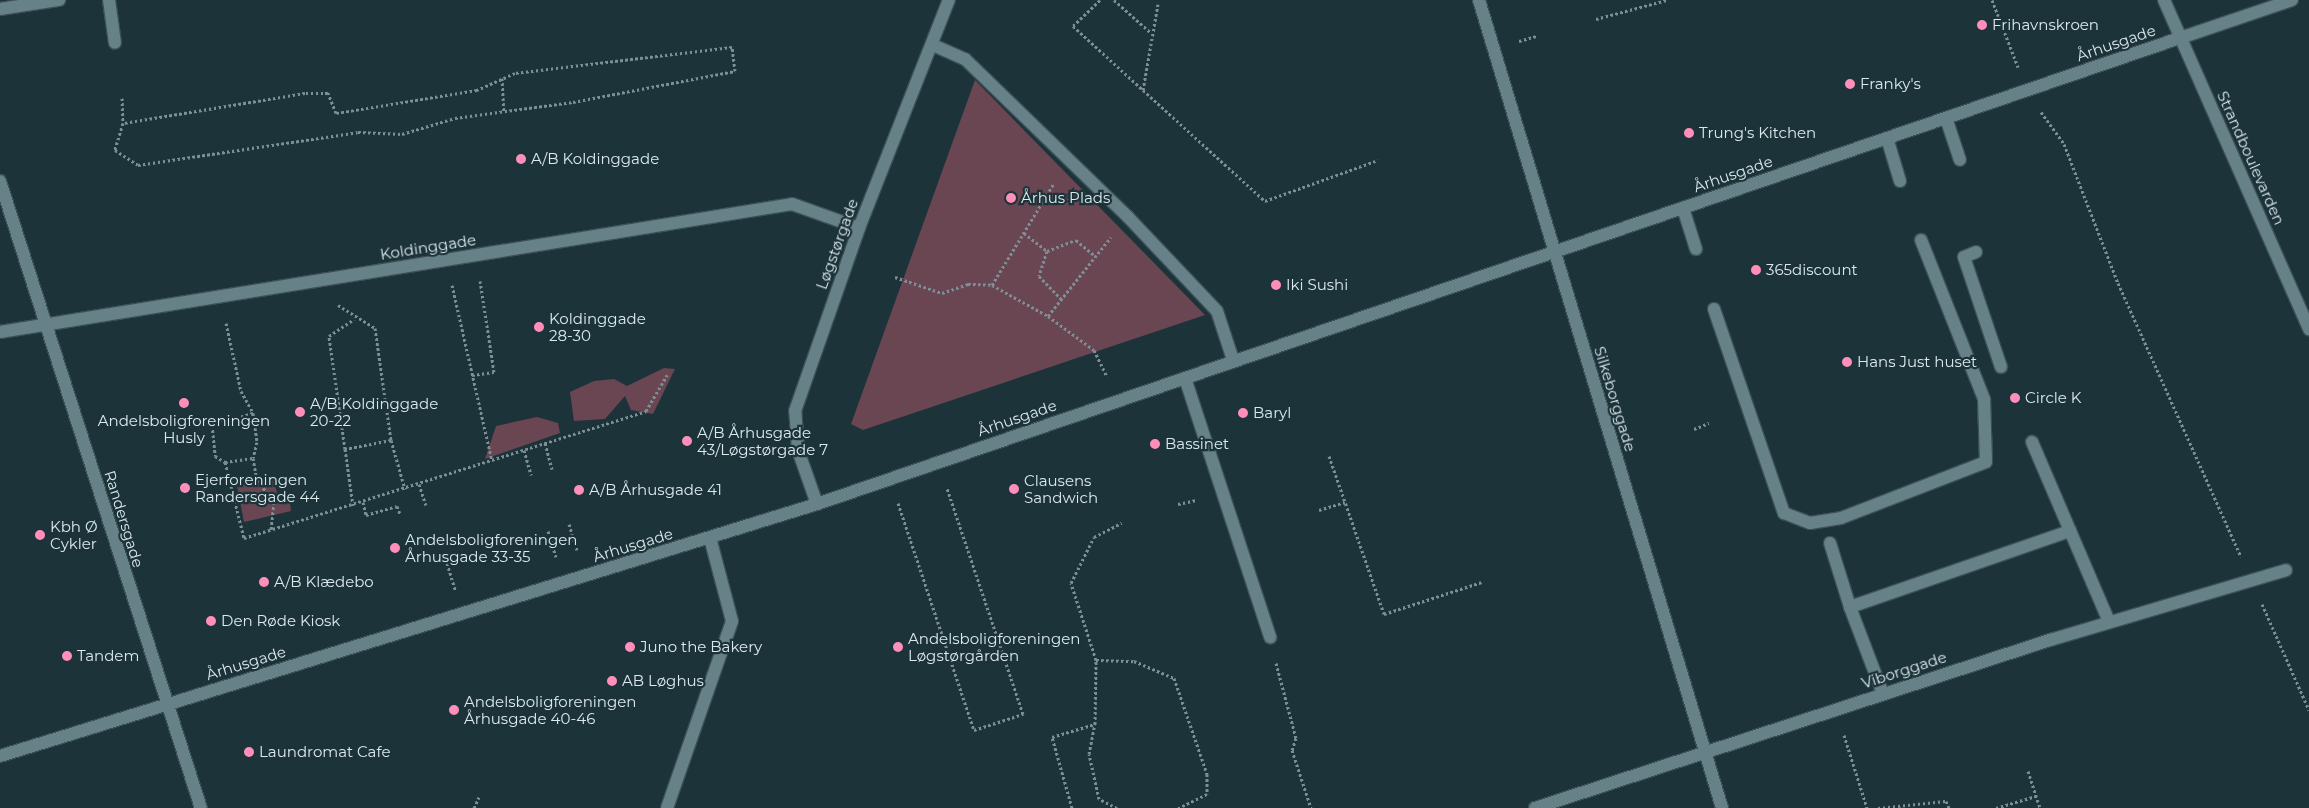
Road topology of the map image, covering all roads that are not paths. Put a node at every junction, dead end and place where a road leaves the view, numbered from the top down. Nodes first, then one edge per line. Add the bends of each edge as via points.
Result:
1 (59, 0) edge
2 (109, 0) edge
3 (949, 0) edge
4 (1479, 0) edge
5 (2164, 0) edge
6 (2292, 0) edge
7 (0, 9) edge
8 (2180, 38) junction
9 (115, 42) dead end
10 (933, 46) junction
11 (1946, 118) junction
12 (1887, 138) junction
13 (1960, 160) dead end
14 (1900, 181) dead end
15 (0, 182) edge
16 (1683, 208) junction
17 (859, 228) junction
18 (1921, 240) dead end
19 (1696, 249) dead end
20 (1554, 252) junction
21 (1976, 252) dead end
22 (1714, 309) dead end
23 (48, 326) junction
24 (2309, 329) edge
25 (0, 332) edge
26 (1233, 360) junction
27 (2001, 368) dead end
28 (1185, 378) junction
29 (2032, 442) dead end
30 (817, 504) junction
31 (2070, 531) junction
32 (710, 538) junction
33 (1830, 543) dead end
34 (2286, 570) dead end
35 (1850, 607) junction
36 (2109, 622) junction
37 (1270, 637) road end
38 (1883, 694) junction
39 (165, 705) junction
40 (1705, 752) junction
41 (0, 756) edge
42 (201, 808) edge
43 (668, 808) edge
44 (1535, 808) edge
45 (1722, 808) edge

1 - 7 street
2 - 9 street
3 - 10 street, Løgstørgade
4 - 20 street, Silkeborggade
5 - 8 street, Strandboulevarden
6 - 8 street, Århusgade
8 - 11 street, Århusgade via 2028,94
8 - 24 street, Strandboulevarden
10 - 17 street, Løgstørgade
10 - 26 street via 965,59 1128,218 1216,311
11 - 12 street, Århusgade
11 - 13 street
12 - 14 street
12 - 16 street, Århusgade
15 - 23 street, Randersgade
16 - 19 street
16 - 20 street, Århusgade
17 - 23 street, Koldinggade via 792,204
17 - 30 street, Løgstørgade via 795,411 798,450
18 - 22 street via 1984,400 1986,462 1840,518 1810,523 1784,513
20 - 26 street, Århusgade
20 - 40 street, Silkeborggade
21 - 27 street via 1964,257
23 - 25 street, Koldinggade
23 - 39 street, Randersgade
26 - 28 street, Århusgade
28 - 30 street, Århusgade
28 - 37 street
29 - 31 street
30 - 32 street, Århusgade
31 - 35 street
31 - 36 street
32 - 39 street, Århusgade
32 - 43 street via 732,621
33 - 35 street
34 - 36 street, Viborggade
35 - 38 street
36 - 38 street, Viborggade
38 - 40 street, Viborggade
39 - 41 street, Århusgade
39 - 42 street, Randersgade
40 - 44 street, Viborggade
40 - 45 street, Silkeborggade

